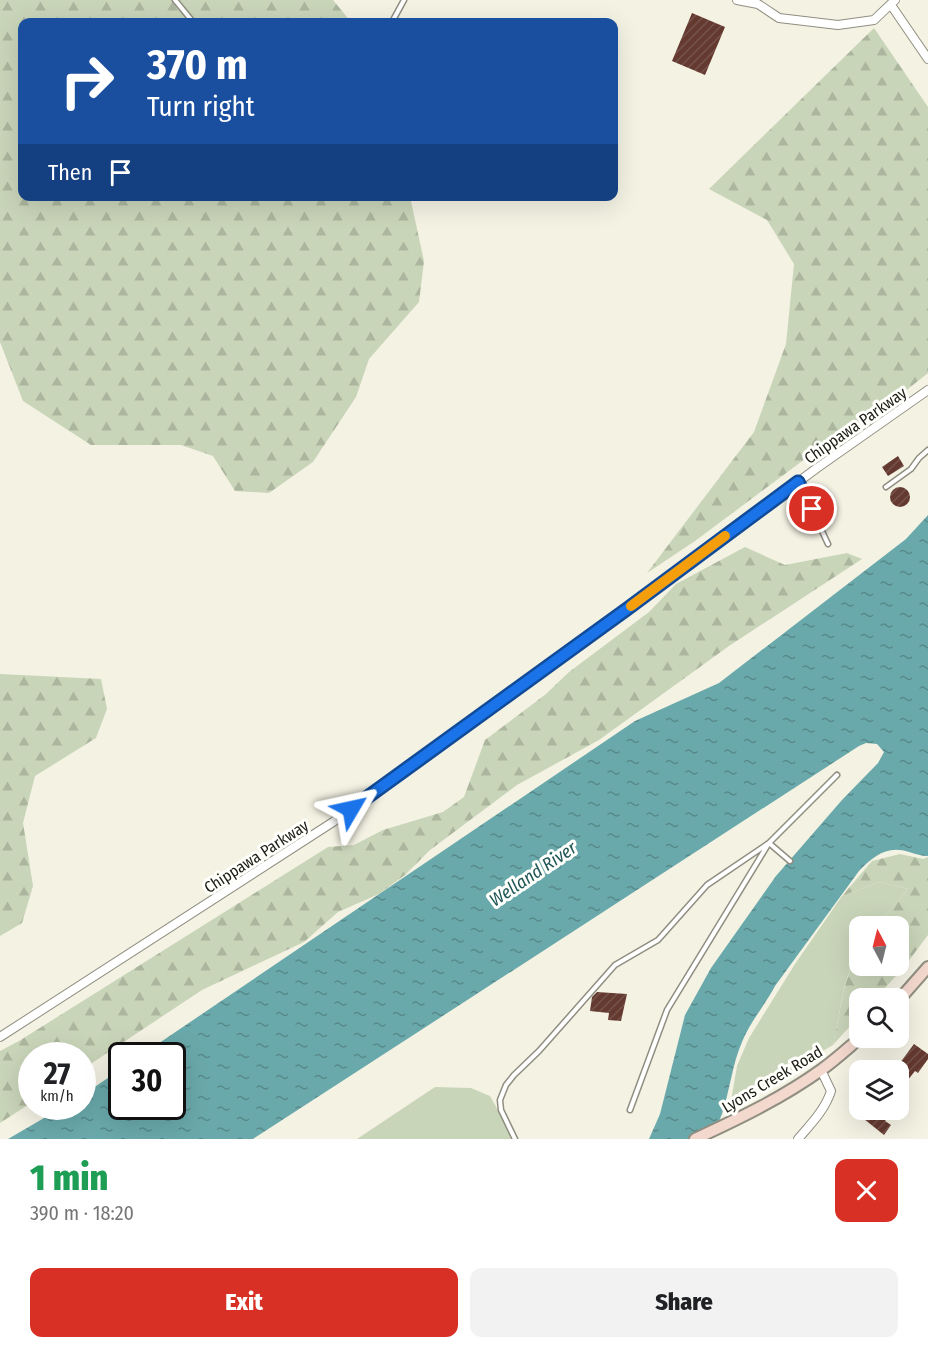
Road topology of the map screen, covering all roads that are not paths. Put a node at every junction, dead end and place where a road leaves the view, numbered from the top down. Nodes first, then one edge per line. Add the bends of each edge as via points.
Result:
1 (175, 0) edge
2 (404, 0) edge
3 (737, 0) edge
4 (893, 3) edge
5 (190, 18) edge
6 (394, 18) edge
7 (928, 59) edge
8 (928, 390) edge
9 (928, 450) edge
10 (798, 482) junction
11 (886, 487) dead end
12 (828, 544) dead end
13 (837, 775) dead end
14 (769, 843) junction
15 (790, 861) dead end
16 (928, 967) edge
17 (909, 989) edge
18 (0, 1037) edge
19 (849, 1047) edge
20 (821, 1070) junction
21 (630, 1110) dead end
22 (515, 1139) edge
23 (695, 1139) edge
24 (798, 1139) edge

1 - 5 lane
2 - 6 lane
3 - 4 street via 758,4 779,18 838,25 874,21
4 - 7 street
8 - 10 street, Chippawa Parkway
9 - 11 lane via 911,469
10 - 12 lane
10 - 18 street, Chippawa Parkway via 333,822
13 - 14 lane
14 - 15 lane
14 - 21 lane via 667,1010
14 - 22 lane via 707,885 658,940 615,965 506,1085 501,1110
16 - 17 main road
19 - 20 main road, Lyons Creek Road
20 - 23 main road, Lyons Creek Road via 769,1102
20 - 24 street via 830,1095

